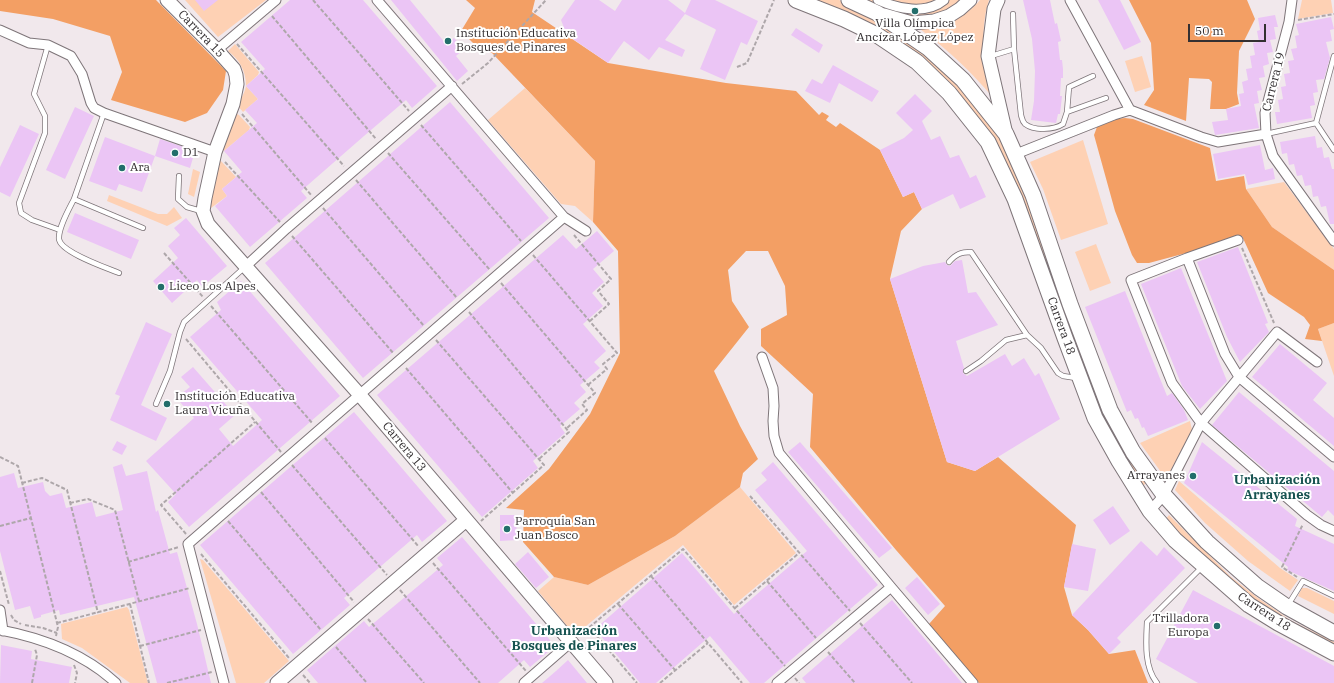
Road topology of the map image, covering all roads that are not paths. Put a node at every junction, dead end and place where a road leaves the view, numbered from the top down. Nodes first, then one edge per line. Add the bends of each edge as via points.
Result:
1 (167, 0) edge
2 (276, 0) edge
3 (377, 0) edge
4 (796, 0) edge
5 (849, 0) edge
6 (944, 0) edge
7 (970, 0) edge
8 (998, 0) edge
9 (1070, 0) edge
10 (1292, 0) edge
11 (877, 6) edge
12 (1013, 14) dead end
13 (0, 30) edge
14 (48, 45) junction
15 (1014, 49) junction
16 (217, 50) junction
17 (988, 56) junction
18 (1334, 56) edge
19 (1093, 76) dead end
20 (453, 88) junction
21 (1106, 98) dead end
22 (1130, 110) junction
23 (1067, 112) junction
24 (104, 114) junction
25 (1316, 123) junction
26 (1006, 134) junction
27 (1266, 134) junction
28 (1334, 150) edge
29 (215, 152) junction
30 (1016, 154) junction
31 (179, 176) dead end
32 (74, 199) junction
33 (203, 211) junction
34 (562, 219) junction
35 (143, 228) dead end
36 (60, 230) junction
37 (586, 231) dead end
38 (1238, 240) road end
39 (1334, 241) edge
40 (1187, 258) junction
41 (949, 262) dead end
42 (246, 266) junction
43 (119, 273) dead end
44 (1027, 335) junction
45 (762, 357) dead end
46 (1317, 362) dead end
47 (966, 371) dead end
48 (1239, 377) junction
49 (1080, 378) junction
50 (359, 394) junction
51 (156, 404) dead end
52 (1201, 423) junction
53 (1334, 457) edge
54 (1164, 495) junction
55 (1150, 511) junction
56 (469, 524) junction
57 (1334, 531) edge
58 (1204, 566) junction
59 (891, 587) junction
60 (1334, 596) edge
61 (1287, 607) junction
62 (0, 610) edge
63 (2, 630) edge
64 (1334, 633) edge
65 (571, 642) junction
66 (1334, 653) edge
67 (528, 680) edge
68 (116, 683) edge
69 (224, 683) edge
70 (277, 683) edge
71 (606, 683) edge
72 (777, 683) edge
73 (973, 683) edge
74 (1157, 683) edge

1 - 16 street, Carrera 15
2 - 16 street
3 - 20 street
4 - 49 main road, Carrera 18 via 877,35 917,62 949,93 988,142 1015,200
5 - 11 main road, Carrera 18
6 - 11 street via 924,8
7 - 11 street via 949,16 934,21 912,23
8 - 17 street via 994,9
9 - 22 street
10 - 27 street, Carrera 19 via 1289,22 1265,113
11 - 26 main road, Carrera 18 via 962,80
12 - 15 lane
13 - 14 street via 29,42
14 - 24 street via 71,56 82,74 91,103
14 - 36 lane via 34,94 44,116 45,133 19,203 22,214
15 - 17 lane
15 - 23 lane via 1021,115 1025,124 1031,128 1060,126 1065,121
16 - 29 street, Carrera 15 via 234,69 237,84 233,104
17 - 26 street
18 - 25 lane
19 - 23 lane via 1069,87
20 - 34 street
20 - 42 street via 382,146
21 - 23 lane
22 - 27 street via 1218,142
22 - 30 street
24 - 29 street
24 - 32 lane
25 - 27 lane
25 - 28 lane
26 - 30 main road, Carrera 18
27 - 39 street, Carrera 19 via 1273,156
29 - 33 street
30 - 54 main road, Carrera 18 via 1110,410 1133,452
31 - 33 lane via 178,199 187,207
32 - 35 lane
32 - 36 lane
33 - 42 street, Carrera 13 via 208,224
34 - 37 street
34 - 50 street
36 - 43 lane via 60,244 66,249
38 - 40 street
40 - 48 street via 1225,354
40 - 52 street via 1131,280 1172,383
41 - 44 lane via 962,252 971,252
42 - 50 street, Carrera 13
42 - 51 lane via 184,322 170,371
44 - 47 lane via 1006,340 981,362
44 - 49 lane via 1041,348 1058,373
45 - 59 street via 773,388 774,436 779,453
46 - 48 street via 1277,332
48 - 52 street
48 - 53 street
49 - 55 main road, Carrera 18 via 1095,418
50 - 56 street, Carrera 13
50 - 69 street via 190,542 198,585
52 - 54 street
52 - 57 street via 1307,515
54 - 55 street
54 - 61 main road, Carrera 18 via 1207,542 1258,587
55 - 58 main road, Carrera 18 via 1175,540
56 - 65 street, Carrera 13
56 - 70 street via 426,555
58 - 66 main road, Carrera 18 via 1249,605
58 - 74 lane via 1147,622 1149,668
59 - 72 street
59 - 73 street
60 - 61 lane via 1303,581
61 - 64 main road, Carrera 18
62 - 63 street
63 - 68 street via 30,636 77,655
65 - 67 street
65 - 71 street, Carrera 13

